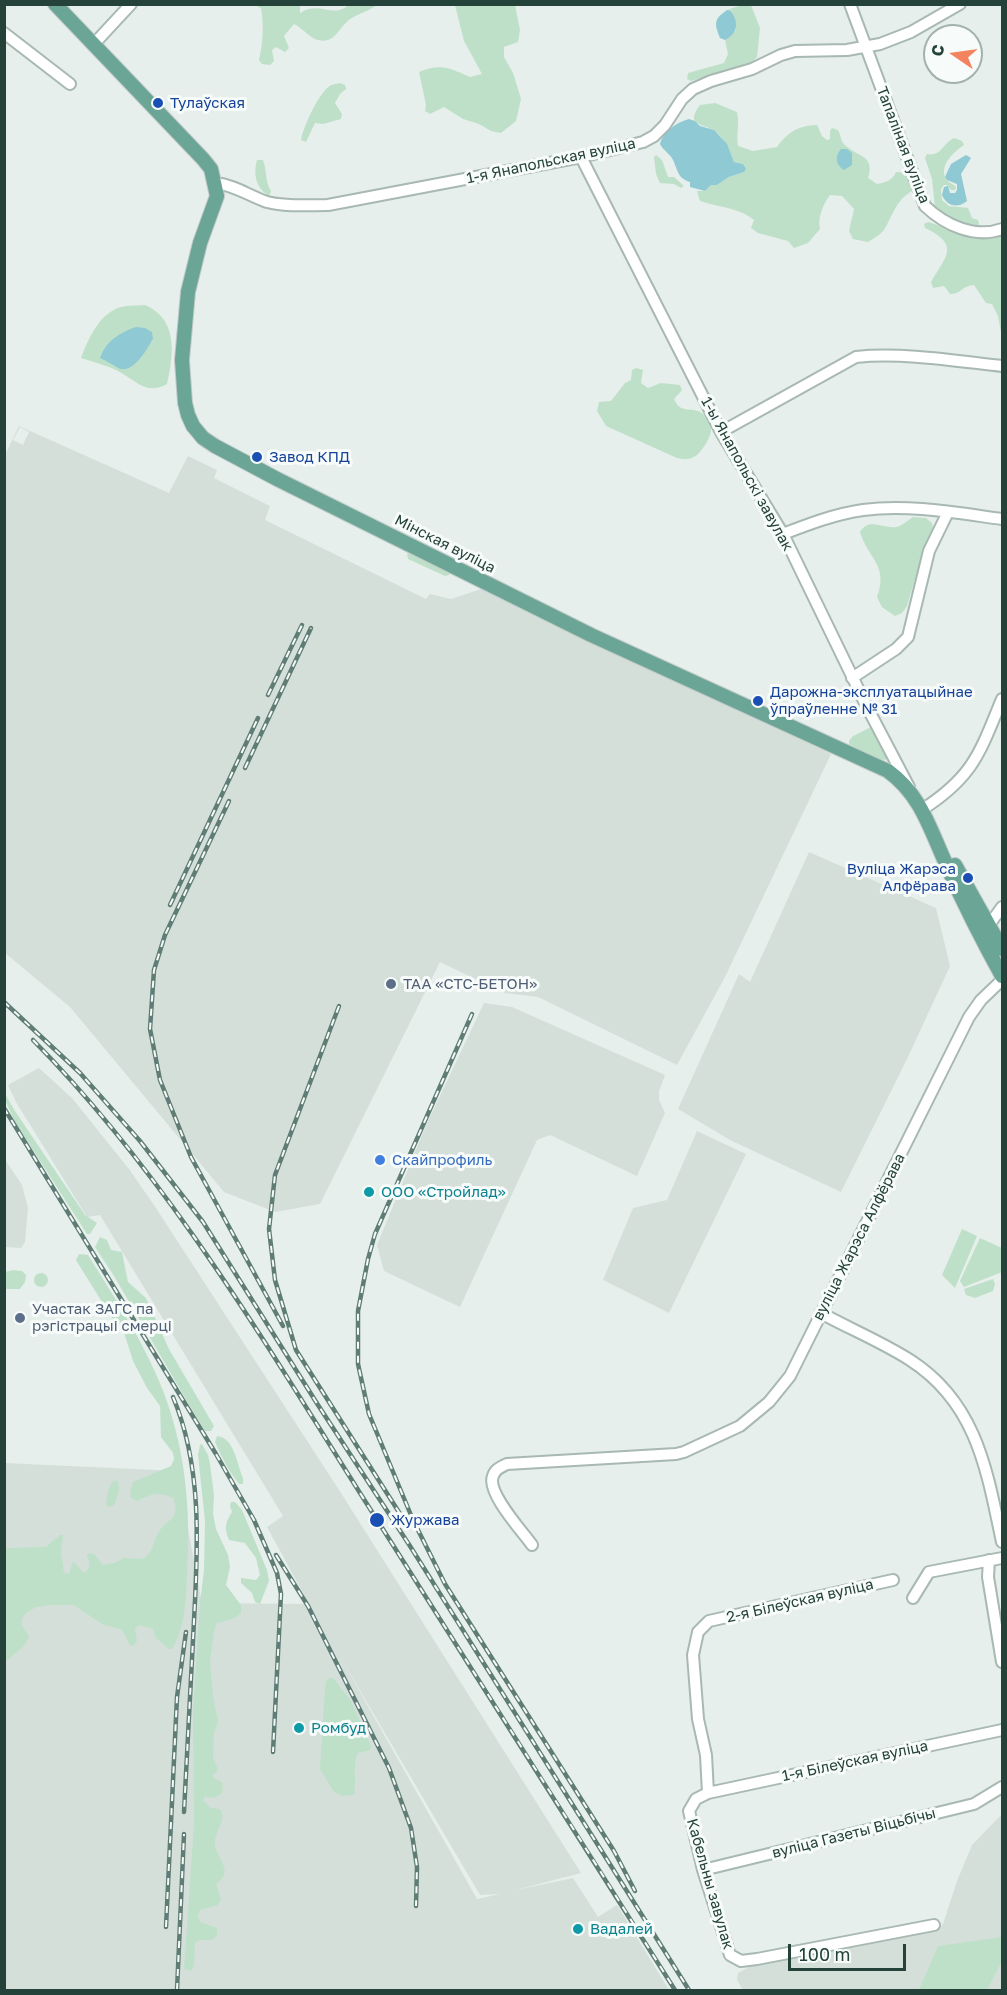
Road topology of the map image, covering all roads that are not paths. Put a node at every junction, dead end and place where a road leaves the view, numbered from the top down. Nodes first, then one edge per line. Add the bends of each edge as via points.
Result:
1 (55, 4) edge
2 (131, 4) edge
3 (850, 4) edge
4 (960, 4) edge
5 (4, 33) edge
6 (93, 45) junction
7 (866, 48) junction
8 (70, 84) dead end
9 (581, 157) junction
10 (215, 183) junction
11 (1002, 229) edge
12 (1002, 366) edge
13 (721, 432) junction
14 (948, 512) junction
15 (1002, 519) edge
16 (783, 534) junction
17 (852, 678) junction
18 (1002, 699) edge
19 (912, 792) junction
20 (923, 809) junction
21 (1002, 907) edge
22 (984, 930) junction
23 (1002, 950) edge
24 (1002, 978) edge
25 (821, 1313) junction
26 (1002, 1542) edge
27 (532, 1545) dead end
28 (1002, 1558) edge
29 (989, 1560) junction
30 (893, 1580) dead end
31 (912, 1598) dead end
32 (1002, 1662) edge
33 (1002, 1730) edge
34 (1002, 1787) edge
35 (708, 1793) junction
36 (703, 1870) junction
37 (934, 1925) dead end

1 - 6 main road
2 - 6 street
3 - 7 street, Тапаліная вуліца
4 - 7 street, 1-я Янапольская вуліца via 911,32
5 - 8 street
6 - 10 main road via 203,159
7 - 9 street, 1-я Янапольская вуліца via 795,51 711,81 682,99 654,136
7 - 11 street, Тапаліная вуліца via 925,206 937,218 956,227 978,232
9 - 10 street, 1-я Янапольская вуліца via 328,205 290,206
9 - 13 street, 1-ы Янапольскі завулак
10 - 19 main road, Мінская вуліца via 215,205 194,266 182,360 185,403 193,426 203,438 591,635 888,771
12 - 13 street via 938,359 856,357
13 - 16 street, 1-ы Янапольскі завулак
14 - 15 street
14 - 16 street via 863,510 825,518
14 - 17 street via 929,551 908,637 897,649
16 - 17 street, 1-ы Янапольскі завулак
17 - 19 street, 1-ы Янапольскі завулак
18 - 20 street via 978,757 964,777
19 - 20 main road, Мінская вуліца
20 - 22 main road, Мінская вуліца via 965,880
21 - 22 street
22 - 23 main road
22 - 24 main road
24 - 25 street, вуліца Жарэса Алфёрава via 969,1017
25 - 26 street via 911,1360 958,1405 984,1461
25 - 27 street, вуліца Жарэса Алфёрава via 790,1376 769,1402 740,1426 676,1454 507,1464 497,1469 492,1477 497,1498
28 - 29 street
29 - 31 street via 929,1572
29 - 32 street via 988,1578
30 - 35 street, 2-я Білеўская вуліца via 709,1621 698,1632 693,1655
33 - 35 street, 1-я Білеўская вуліца
34 - 36 street, вуліца Газеты Віцьбічы via 974,1804
35 - 36 street, Кабельны завулак via 696,1799 689,1811
36 - 37 street, Кабельны завулак via 724,1942 730,1955 741,1961

